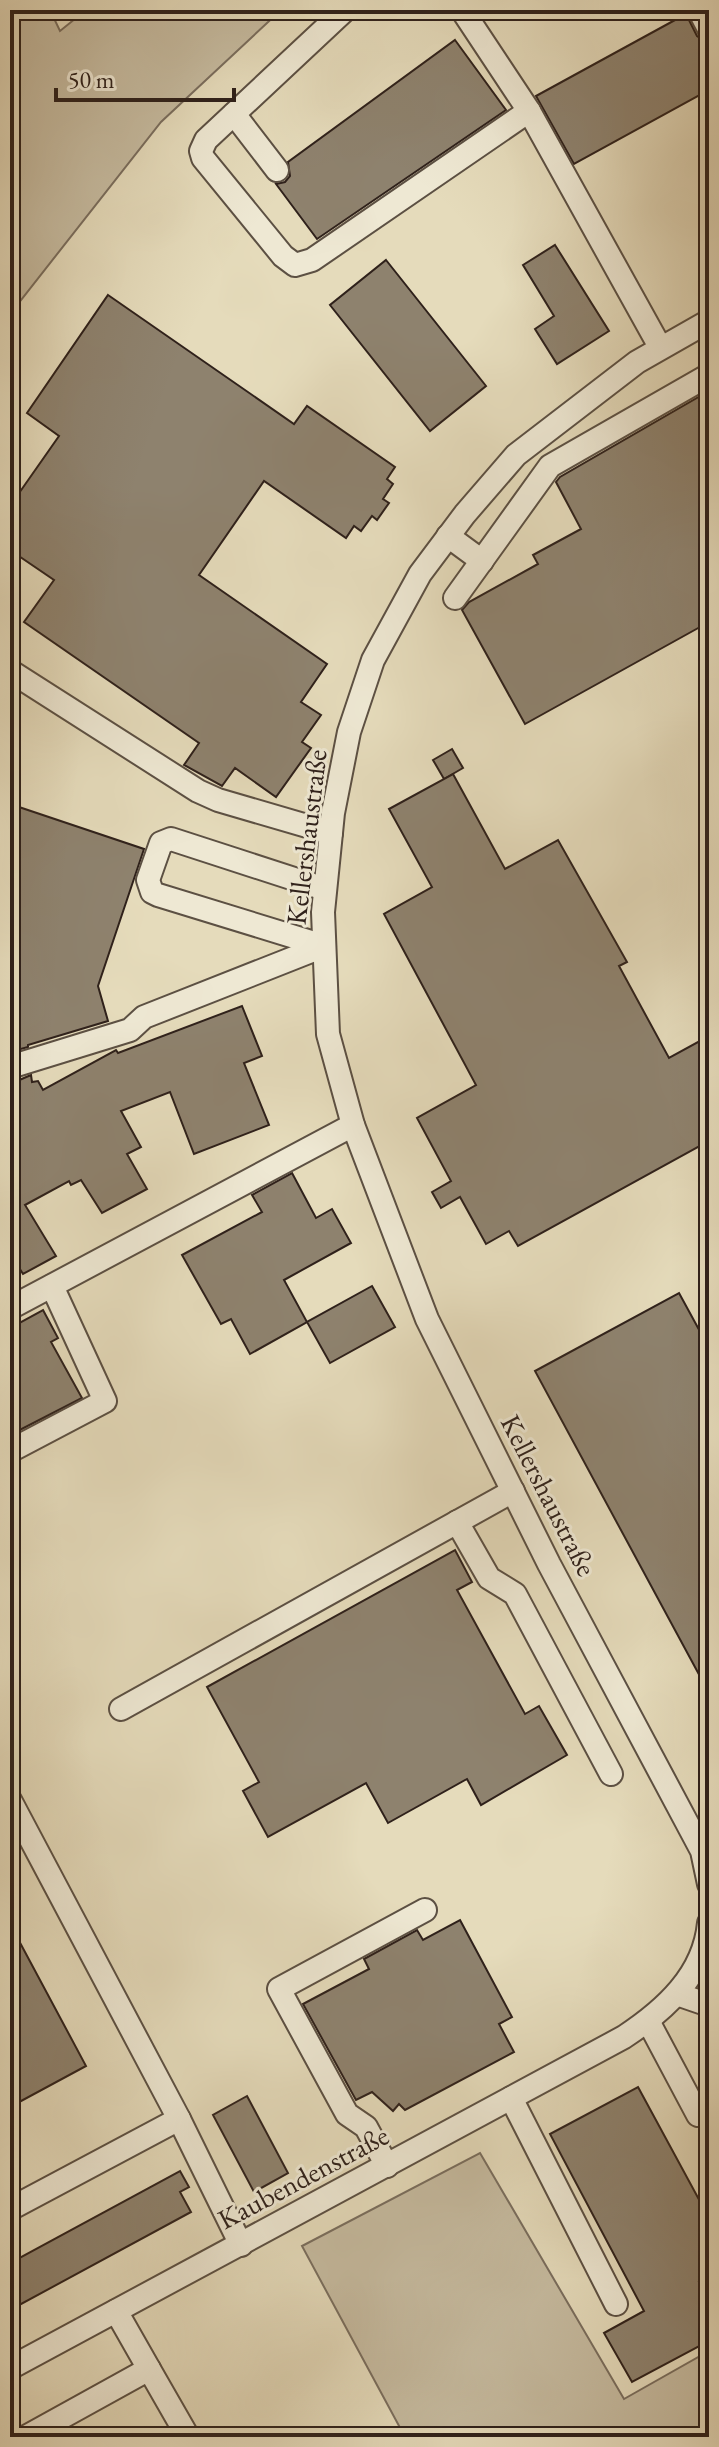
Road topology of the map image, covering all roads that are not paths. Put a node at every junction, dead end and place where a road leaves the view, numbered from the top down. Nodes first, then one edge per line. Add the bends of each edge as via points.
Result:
1 (345, 10) edge
2 (462, 10) edge
3 (699, 10) edge
4 (709, 29) edge
5 (529, 111) junction
6 (234, 114) junction
7 (277, 170) dead end
8 (709, 321) edge
9 (660, 347) junction
10 (709, 375) edge
11 (448, 536) junction
12 (482, 561) junction
13 (455, 598) dead end
14 (10, 671) edge
15 (331, 833) junction
16 (325, 889) junction
17 (324, 946) junction
18 (10, 1067) edge
19 (353, 1125) junction
20 (52, 1286) junction
21 (10, 1308) edge
22 (10, 1451) edge
23 (513, 1491) junction
24 (457, 1522) junction
25 (121, 1709) dead end
26 (611, 1774) dead end
27 (10, 1800) edge
28 (709, 1884) edge
29 (425, 1910) dead end
30 (709, 1923) edge
31 (677, 1994) junction
32 (709, 2005) edge
33 (648, 2021) junction
34 (511, 2098) junction
35 (698, 2115) dead end
36 (179, 2119) junction
37 (387, 2166) junction
38 (10, 2209) edge
39 (241, 2245) junction
40 (616, 2304) dead end
41 (116, 2311) junction
42 (10, 2368) edge
43 (149, 2369) junction
44 (26, 2437) edge
45 (188, 2437) edge

1 - 6 street
2 - 5 street via 498,83
3 - 4 street
5 - 6 street via 312,260 295,265 202,155 203,143
5 - 9 street
6 - 7 street
8 - 9 street, Kellershaustraße
9 - 11 street, Kellershaustraße via 516,455
10 - 12 street via 550,466
11 - 12 street
11 - 15 street, Kellershaustraße via 420,574 373,660 349,732
12 - 13 street
14 - 15 street via 198,791
15 - 16 street, Kellershaustraße
16 - 17 street, Kellershaustraße
16 - 17 street via 171,839 161,843 148,880 158,895
17 - 18 street via 144,1017 130,1030
17 - 19 street, Kellershaustraße via 328,1034
19 - 20 street
19 - 23 street, Kellershaustraße via 427,1319
20 - 21 street
20 - 22 street via 105,1401
23 - 24 street
23 - 28 street, Kellershaustraße via 702,1851
24 - 25 street
24 - 26 street via 489,1578 515,1594
27 - 36 street
29 - 37 street via 279,1989 347,2114 366,2127
30 - 31 street via 695,1966
31 - 32 street
31 - 33 street
33 - 34 street, Kaubendenstraße
33 - 35 street
34 - 37 street, Kaubendenstraße
34 - 40 street
36 - 38 street
36 - 39 street
37 - 39 street, Kaubendenstraße
39 - 41 street, Kaubendenstraße
41 - 42 street, Kaubendenstraße
41 - 43 street
43 - 44 street
43 - 45 street

